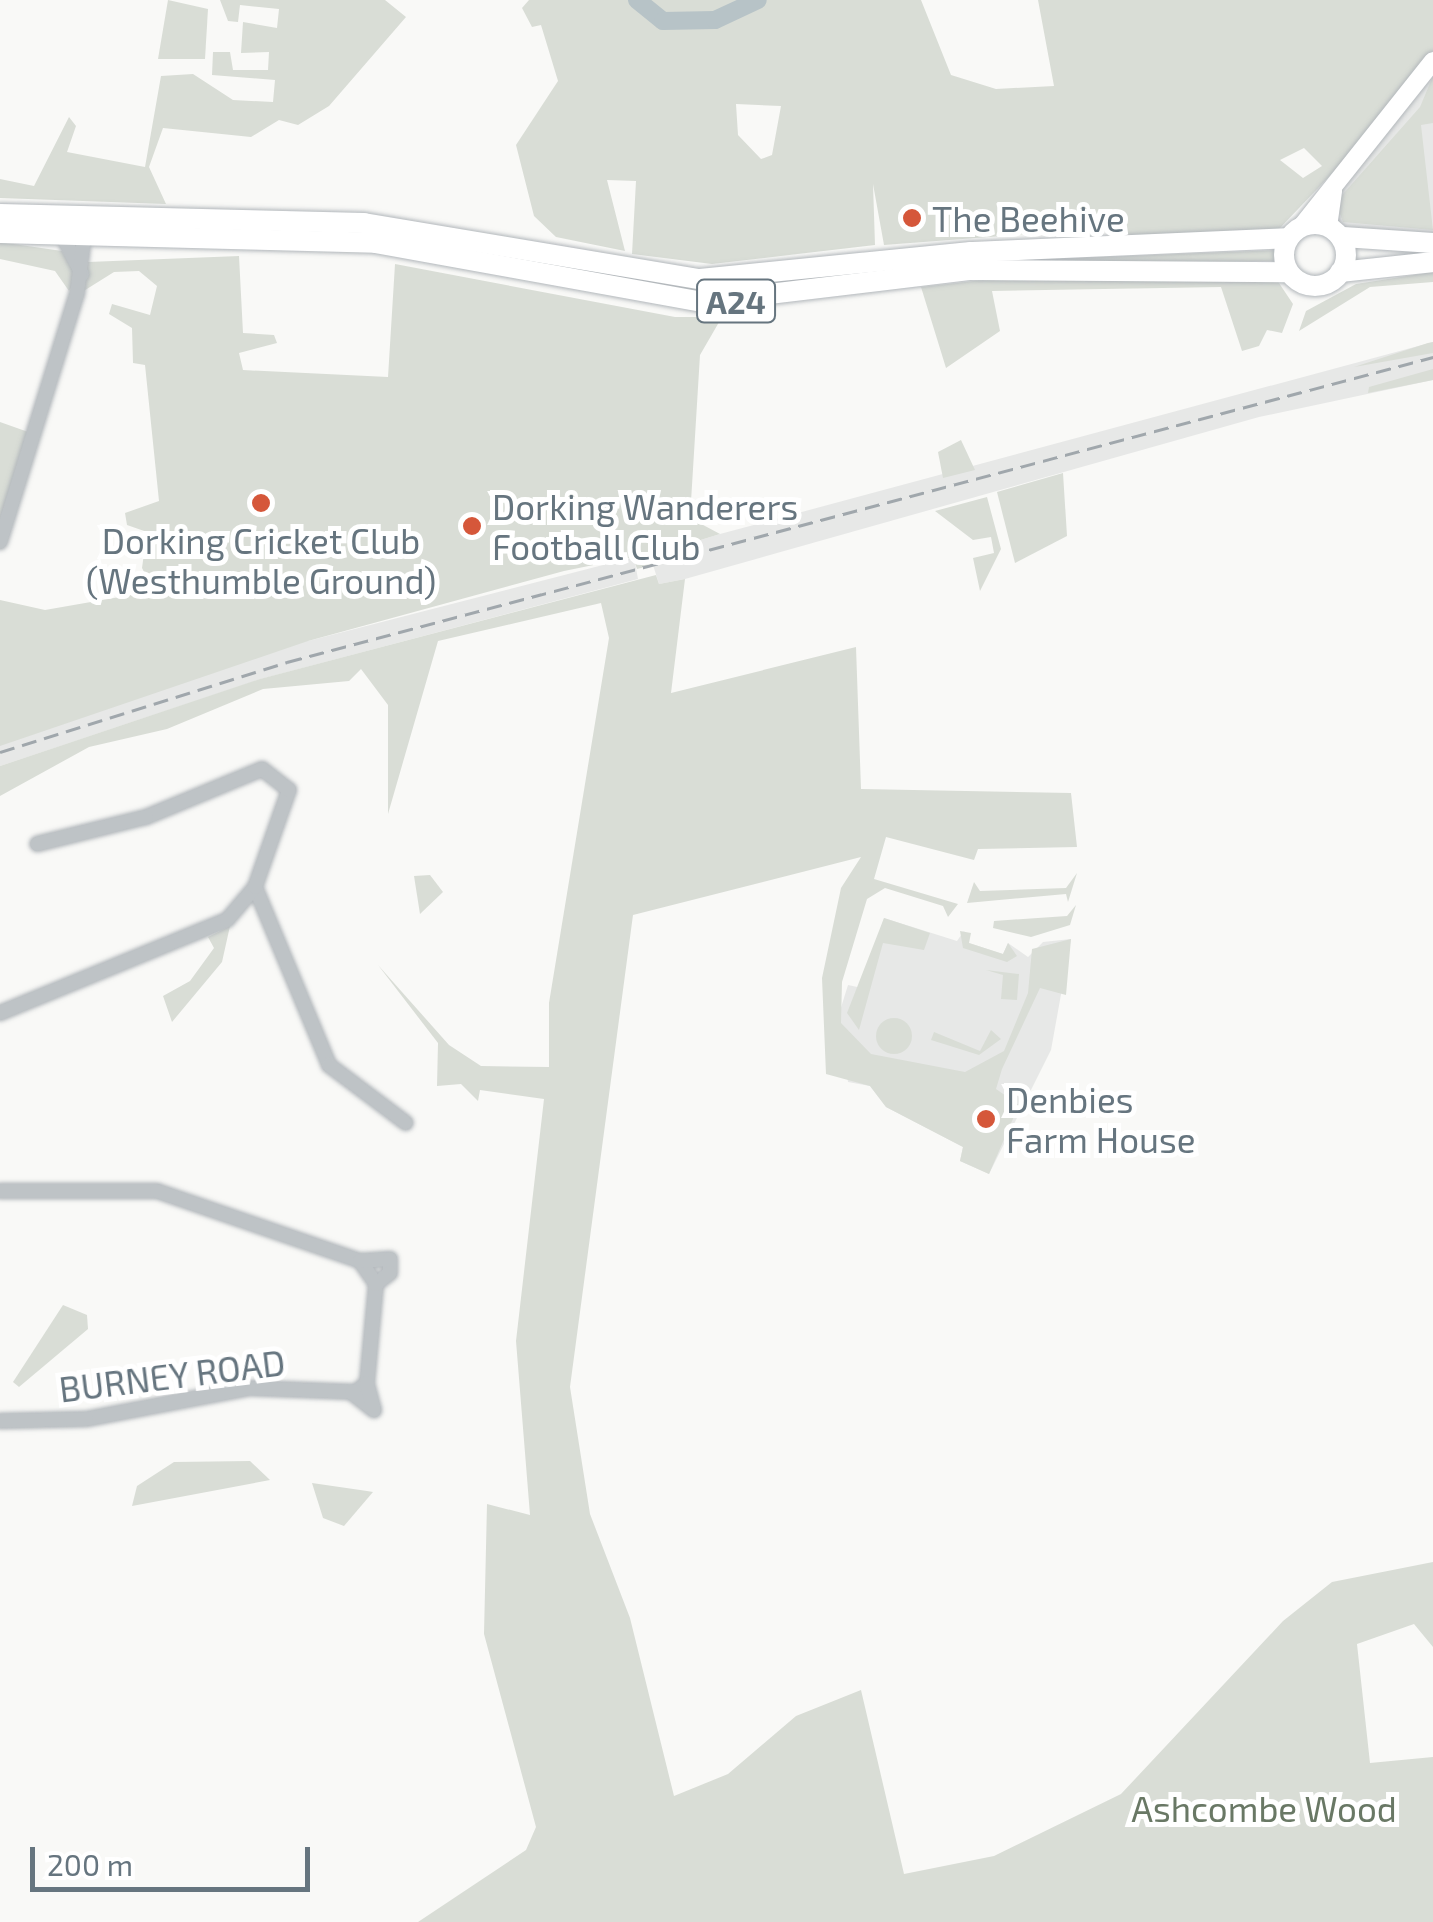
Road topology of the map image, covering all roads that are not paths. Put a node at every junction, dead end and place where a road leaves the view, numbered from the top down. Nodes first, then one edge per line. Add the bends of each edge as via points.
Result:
1 (1433, 61) edge
2 (1347, 169) junction
3 (0, 214) edge
4 (67, 226) junction
5 (1335, 232) junction
6 (0, 233) edge
7 (1295, 233) junction
8 (1433, 242) edge
9 (88, 246) junction
10 (1433, 262) edge
11 (1287, 272) junction
12 (1340, 272) junction
13 (82, 275) junction
14 (0, 542) edge
15 (37, 844) dead end
16 (255, 887) junction
17 (0, 1012) edge
18 (406, 1123) dead end
19 (0, 1190) edge
20 (360, 1261) junction
21 (376, 1284) junction
22 (367, 1383) junction
23 (352, 1393) junction
24 (0, 1421) edge

1 - 2 main road
2 - 5 main road via 1329,198
2 - 7 main road
3 - 4 highway, A24
4 - 6 highway, A24
4 - 7 highway, A24 via 380,225 700,280 971,252
4 - 9 highway, A24
4 - 13 street
5 - 7 highway
5 - 8 highway
5 - 12 highway
7 - 11 highway
9 - 11 highway, A24 via 128,237 375,243 702,302 971,270
9 - 13 street
10 - 12 highway
11 - 12 highway via 1314,286
13 - 14 street
15 - 16 street via 146,817 267,770 288,797
16 - 17 street via 210,930
16 - 18 street via 330,1065
19 - 20 street via 157,1191
20 - 21 street
20 - 21 street via 390,1260 390,1272
21 - 22 street
22 - 23 street
22 - 23 street, BURNEY ROAD via 374,1410
23 - 24 street, BURNEY ROAD via 249,1388 86,1419

